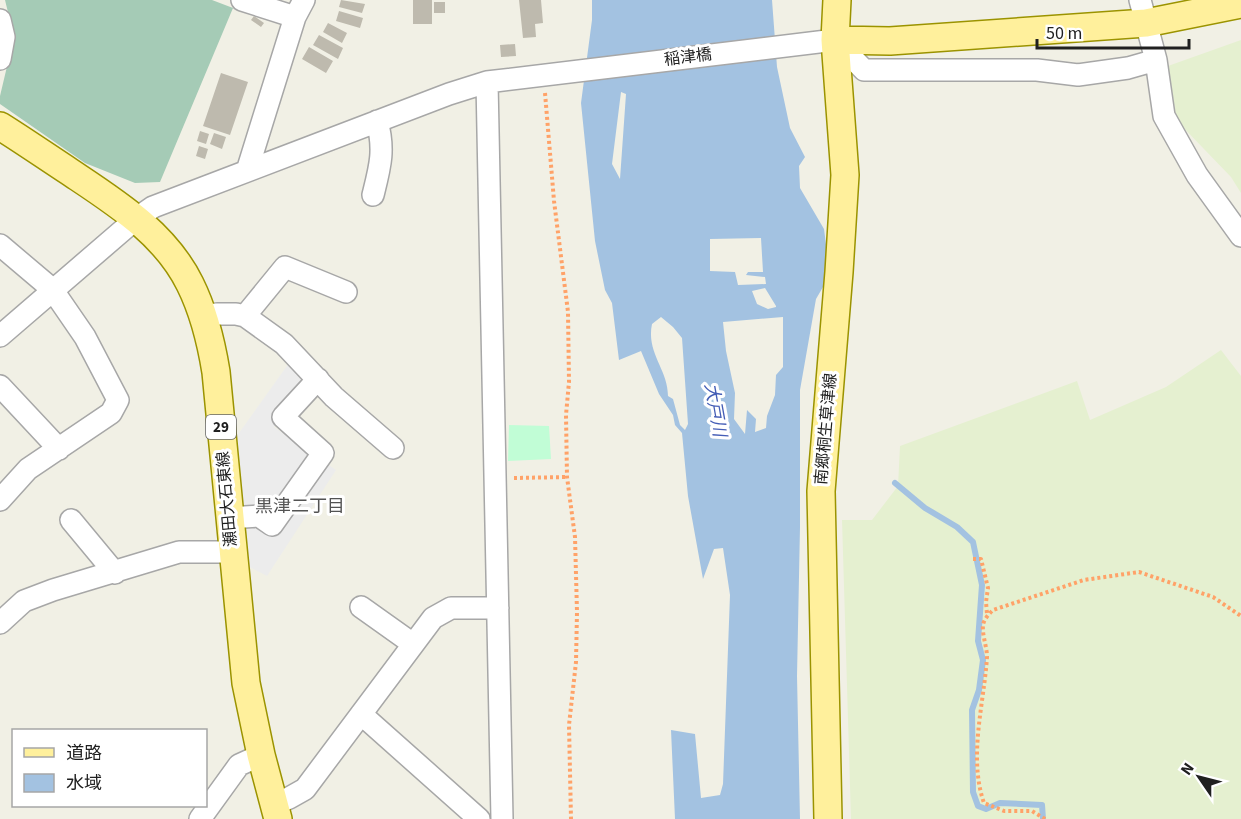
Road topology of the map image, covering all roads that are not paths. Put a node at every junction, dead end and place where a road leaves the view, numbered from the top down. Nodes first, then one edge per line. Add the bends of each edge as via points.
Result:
1 (242, 0) edge
2 (837, 0) edge
3 (1241, 4) edge
4 (299, 8) edge
5 (1143, 12) edge
6 (0, 20) edge
7 (830, 40) junction
8 (0, 58) edge
9 (1156, 60) junction
10 (487, 82) junction
11 (377, 121) junction
12 (0, 126) edge
13 (247, 171) junction
14 (373, 195) dead end
15 (137, 218) junction
16 (1241, 236) edge
17 (0, 245) edge
18 (52, 290) junction
19 (346, 292) dead end
20 (204, 316) junction
21 (245, 316) junction
22 (0, 336) edge
23 (318, 380) junction
24 (0, 386) edge
25 (393, 448) dead end
26 (59, 449) junction
27 (0, 500) edge
28 (229, 518) junction
29 (71, 520) dead end
30 (232, 552) junction
31 (115, 573) junction
32 (362, 608) dead end
33 (498, 608) junction
34 (0, 623) edge
35 (413, 644) junction
36 (361, 714) junction
37 (261, 755) junction
38 (276, 811) edge
39 (200, 819) edge
40 (479, 819) edge
41 (502, 819) edge
42 (828, 819) edge

1 - 4 street
2 - 7 main road, 南郷桐生草津線
3 - 5 main road
4 - 13 street
5 - 7 main road via 890,41
5 - 9 street
6 - 8 street via 4,37
7 - 9 street via 864,70 1037,70 1078,75
7 - 10 street, 稲津橋
7 - 42 main road, 南郷桐生草津線 via 845,174 821,492
9 - 16 street via 1164,116 1197,176
10 - 11 street, 稲津橋
10 - 33 street
11 - 13 street, 稲津橋
11 - 14 street via 382,149
12 - 15 main road, 瀬田大石東線 / 29
13 - 15 street, 稲津橋 via 161,203
15 - 18 street, 稲津橋
15 - 20 main road, 瀬田大石東線 / 29 via 176,261
17 - 18 street
18 - 22 street, 稲津橋
18 - 26 street via 84,337 118,400 111,413
19 - 21 street via 285,267
20 - 21 street
20 - 28 main road, 瀬田大石東線 / 29 via 216,372
21 - 23 street via 284,344
23 - 25 street
23 - 28 street via 283,417 322,453 272,525 259,516
24 - 26 street
26 - 27 street via 28,469
28 - 30 main road, 瀬田大石東線 / 29
29 - 31 street
30 - 31 street via 179,552
30 - 37 main road, 瀬田大石東線 / 29 via 244,671
31 - 34 street via 24,601
32 - 35 street
33 - 35 street via 451,608 433,618
33 - 41 street
35 - 36 street
36 - 38 street via 305,789
36 - 40 street
37 - 38 main road, 瀬田大石東線 / 29
37 - 39 street via 239,765

